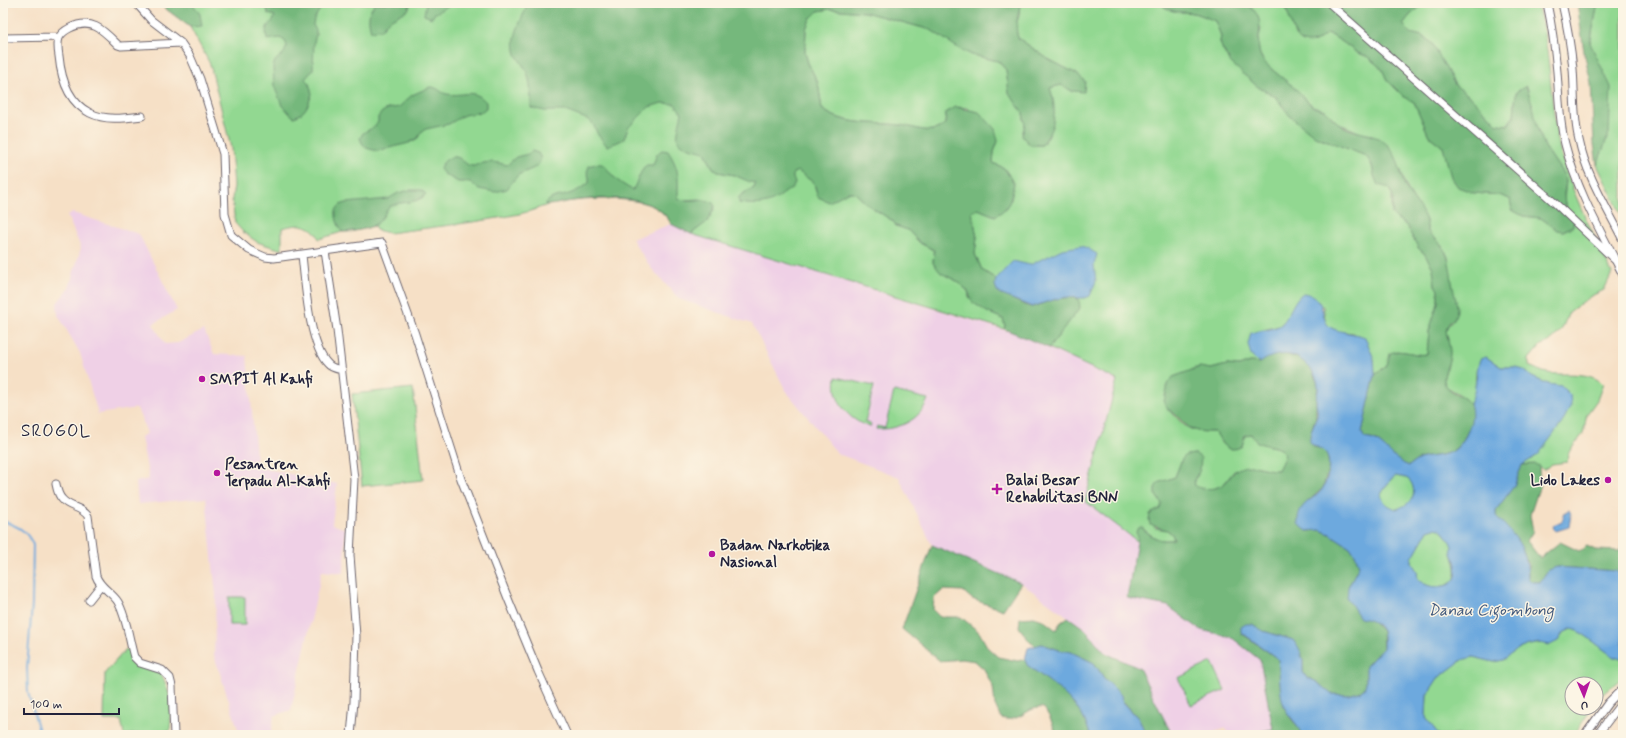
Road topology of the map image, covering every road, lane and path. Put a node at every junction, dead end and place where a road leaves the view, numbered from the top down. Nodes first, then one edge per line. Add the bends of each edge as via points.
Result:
1 (136, 3) edge
2 (1329, 3) edge
3 (1547, 3) edge
4 (1562, 3) edge
5 (59, 37) junction
6 (3, 38) edge
7 (181, 43) junction
8 (142, 116) dead end
9 (1623, 240) edge
10 (324, 251) junction
11 (302, 255) junction
12 (1616, 262) junction
13 (1623, 275) edge
14 (342, 370) junction
15 (56, 484) dead end
16 (101, 585) junction
17 (89, 600) dead end
18 (1623, 688) edge
19 (1623, 701) edge
20 (174, 735) edge
21 (351, 735) edge
22 (568, 735) edge
23 (1585, 735) edge
24 (1597, 735) edge

1 - 7 street via 151,20
2 - 12 street via 1556,204
3 - 12 street via 1555,45 1560,122 1565,144 1581,190
4 - 9 street via 1573,70 1578,140 1595,183
5 - 6 street
5 - 7 street via 70,28 84,24 101,29 122,46
5 - 8 street via 62,75 76,103 91,114 105,117
7 - 11 street via 200,79 222,147 225,214 231,235 249,250 265,257
10 - 11 street
10 - 14 street
10 - 22 street via 382,243 415,334 461,479 538,671
11 - 14 street via 318,350 329,366
12 - 13 street
14 - 21 street via 354,479 350,555 356,636
15 - 16 street via 62,499 71,506 83,510 88,516 96,576
16 - 17 street
16 - 20 street via 114,596 120,607 137,661 162,670 170,678
18 - 23 street
19 - 24 street

